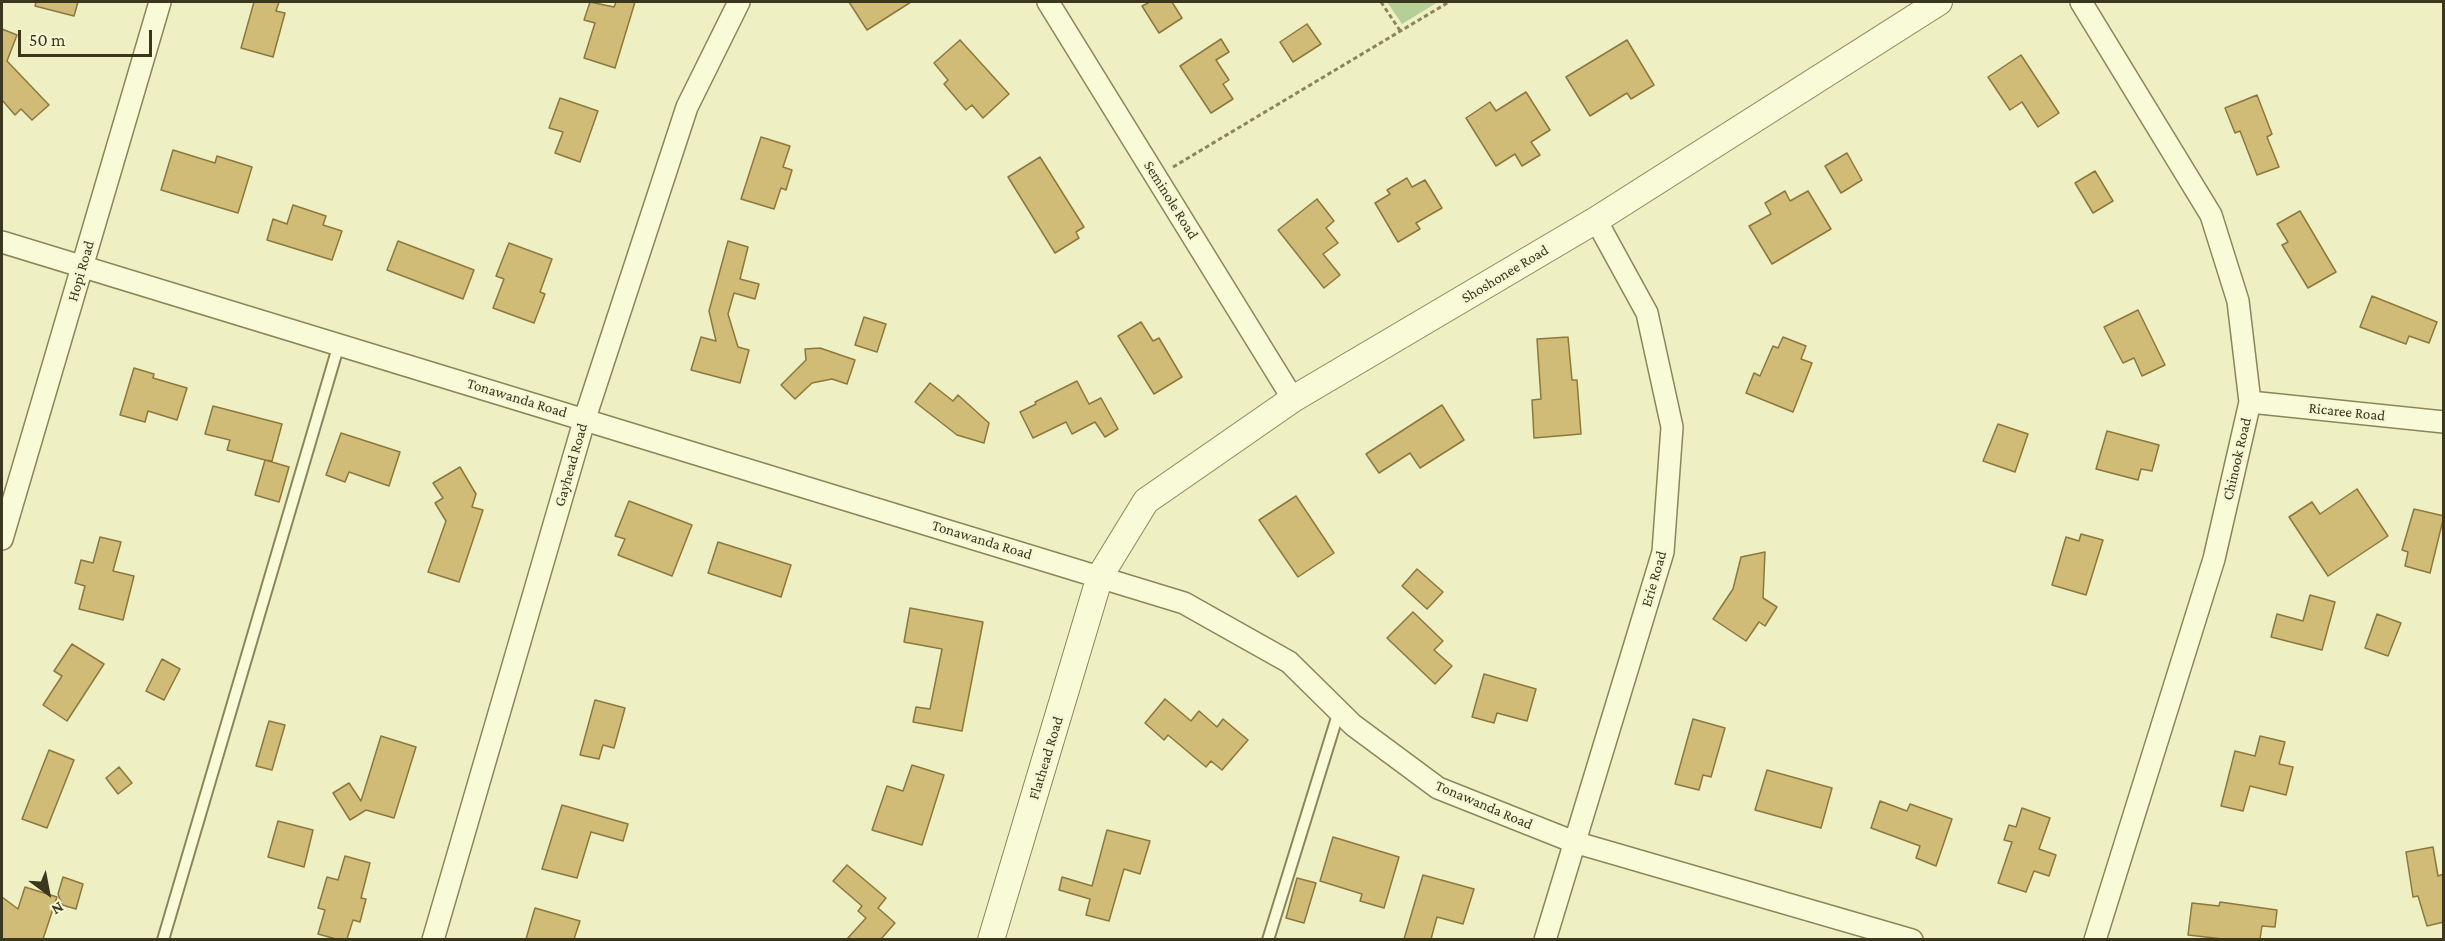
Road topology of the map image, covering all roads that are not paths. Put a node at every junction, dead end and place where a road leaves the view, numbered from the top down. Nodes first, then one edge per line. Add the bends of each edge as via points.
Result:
1 (160, 2) edge
2 (739, 2) edge
3 (1048, 2) edge
4 (1939, 2) edge
5 (2080, 2) edge
6 (1596, 220) junction
7 (2, 242) edge
8 (82, 266) junction
9 (339, 344) junction
10 (1293, 399) junction
11 (2250, 402) junction
12 (585, 418) junction
13 (2444, 422) edge
14 (2, 539) edge
15 (1100, 576) junction
16 (1339, 711) junction
17 (1574, 842) junction
18 (163, 939) edge
19 (433, 939) edge
20 (991, 939) edge
21 (1268, 939) edge
22 (1545, 939) edge
23 (1912, 939) edge
24 (2095, 939) edge

1 - 8 street, Hopi Road
2 - 12 street, Gayhead Road via 687,107
3 - 10 street, Seminole Road
4 - 6 street, Shoshonee Road
5 - 11 street, Chinook Road via 2211,215 2238,301
6 - 10 street, Shoshonee Road
6 - 17 street, Erie Road via 1647,313 1672,427 1663,552
7 - 8 street, Tonawanda Road
8 - 9 street, Tonawanda Road
8 - 14 street, Hopi Road
9 - 12 street, Tonawanda Road
9 - 18 lane
10 - 15 street, Shoshonee Road via 1146,501
11 - 13 street, Ricaree Road
11 - 24 street, Chinook Road via 2214,559
12 - 15 street, Tonawanda Road
12 - 19 street, Gayhead Road
15 - 16 street, Tonawanda Road via 1194,608 1289,662
15 - 20 street, Flathead Road
16 - 17 street, Tonawanda Road via 1438,788
16 - 21 lane
17 - 22 street, Erie Road
17 - 23 street, Tonawanda Road

